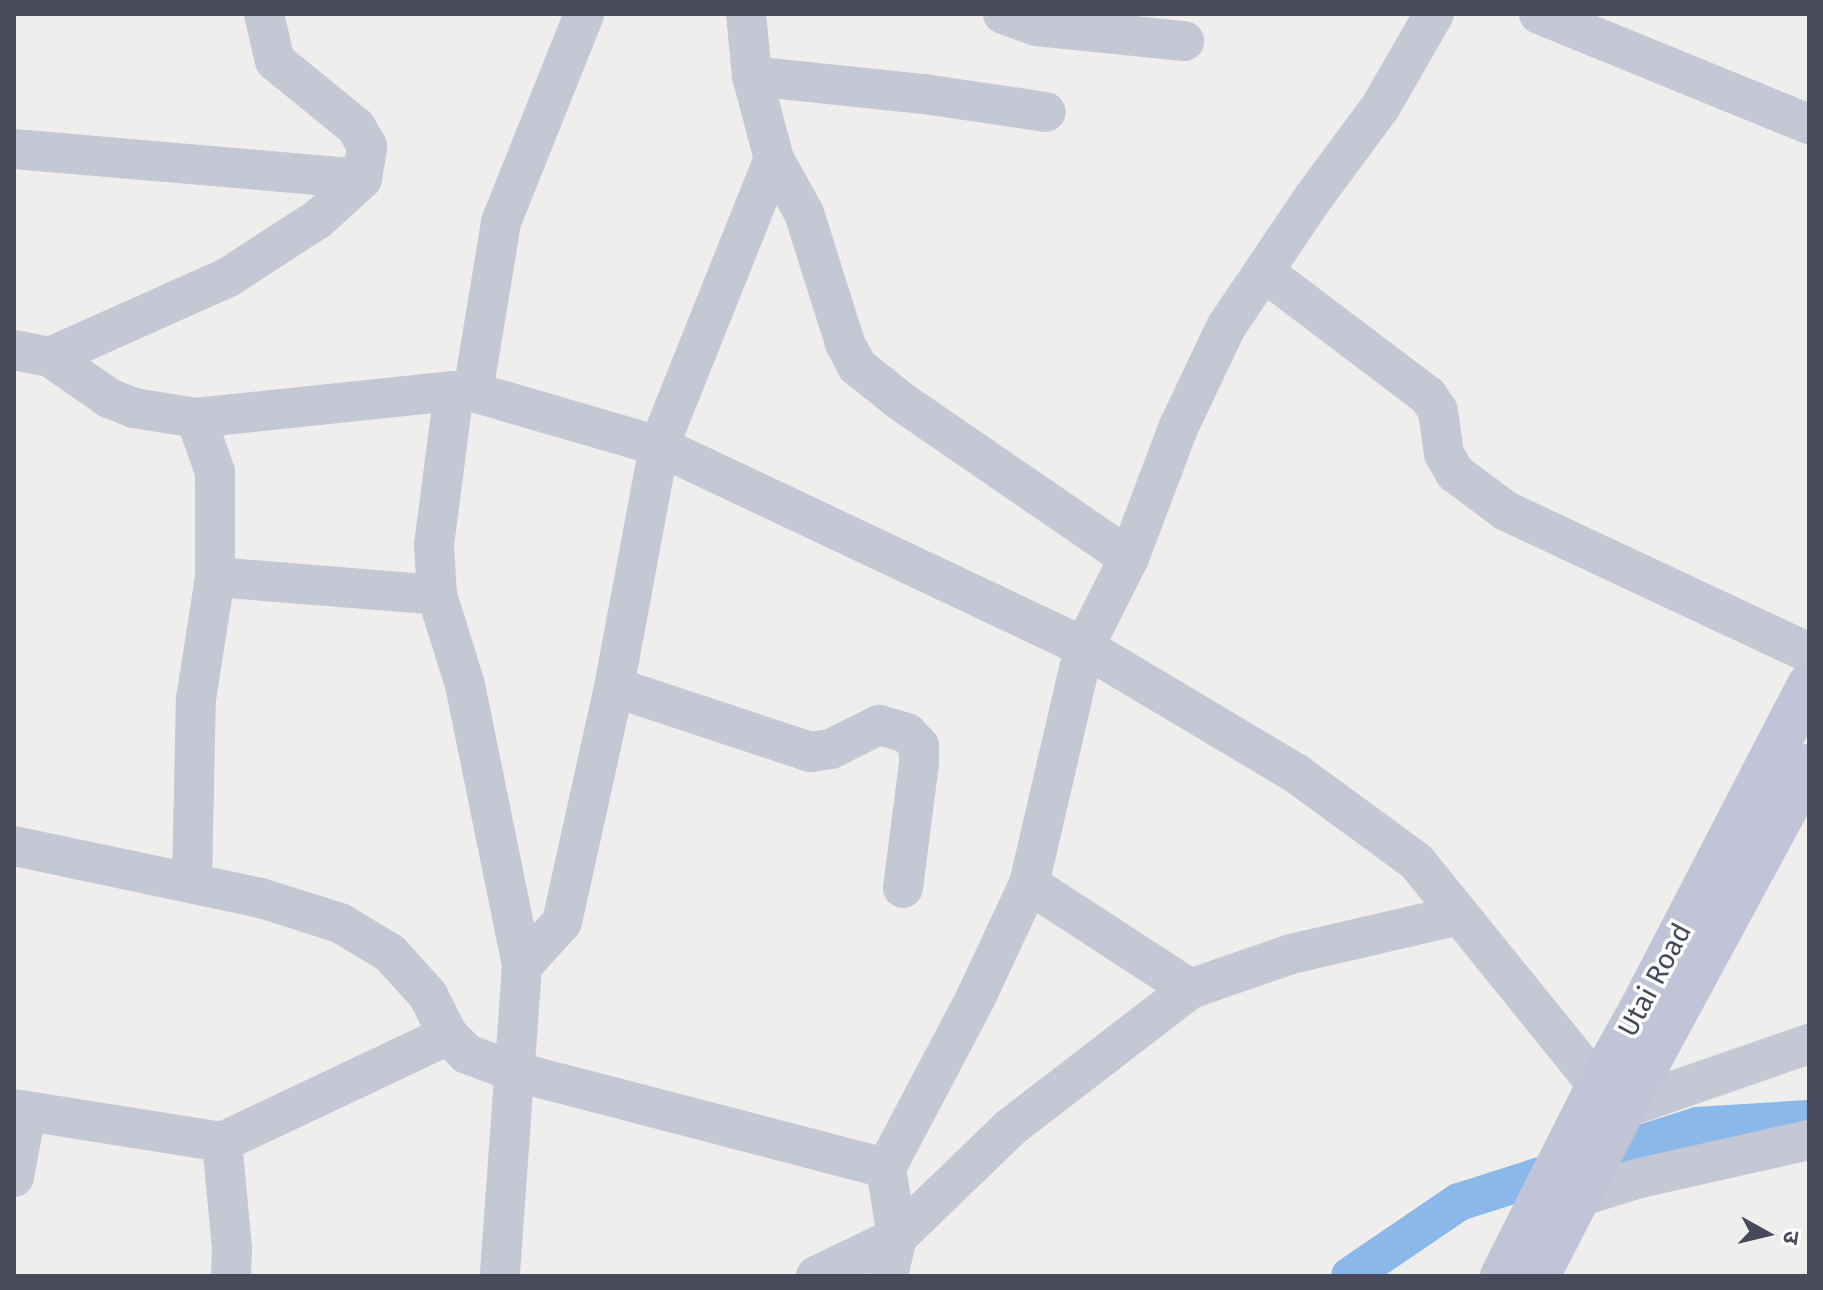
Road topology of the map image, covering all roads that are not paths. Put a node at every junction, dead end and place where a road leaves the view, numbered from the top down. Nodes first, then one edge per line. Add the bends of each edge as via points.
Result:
1 (264, 14) edge
2 (584, 14) edge
3 (746, 14) edge
4 (1003, 14) edge
5 (1434, 14) edge
6 (1539, 14) edge
7 (1184, 41) dead end
8 (752, 76) junction
9 (1046, 112) dead end
10 (1809, 124) edge
11 (14, 149) edge
12 (774, 159) junction
13 (362, 179) junction
14 (1264, 272) junction
15 (32, 353) edge
16 (464, 392) junction
17 (196, 418) junction
18 (659, 446) junction
19 (1129, 558) junction
20 (215, 577) junction
21 (437, 595) junction
22 (1084, 647) junction
23 (1809, 653) edge
24 (1809, 685) edge
25 (614, 687) junction
26 (1809, 766) edge
27 (14, 846) edge
28 (192, 883) junction
29 (1029, 884) junction
30 (903, 888) dead end
31 (1460, 915) junction
32 (522, 966) junction
33 (1190, 989) junction
34 (448, 1035) junction
35 (1809, 1044) edge
36 (513, 1071) junction
37 (20, 1110) edge
38 (1809, 1140) edge
39 (222, 1142) junction
40 (1586, 1152) junction
41 (886, 1168) junction
42 (14, 1177) edge
43 (897, 1237) junction
44 (231, 1276) edge
45 (500, 1276) edge
46 (816, 1276) edge
47 (888, 1276) edge
48 (1502, 1276) edge
49 (1538, 1276) edge

1 - 13 street via 275,61 356,127 367,146
2 - 16 street via 501,222
3 - 8 street
4 - 7 street via 1036,26
5 - 14 street via 1381,106
6 - 10 street
8 - 9 street
8 - 12 street
11 - 13 street
12 - 18 street
12 - 19 street via 804,213 857,366
13 - 15 street via 318,219 227,278
14 - 19 street via 1226,327 1179,426
14 - 23 street via 1428,396 1438,411 1444,454 1455,473 1506,511
15 - 17 street via 134,408
16 - 17 street
16 - 18 street
16 - 21 street via 434,545
17 - 20 street via 215,472
18 - 22 street
18 - 25 street
19 - 22 street
20 - 21 street
20 - 28 street via 196,699
21 - 32 street via 465,685
22 - 29 street
22 - 31 street via 1297,774 1416,861
24 - 40 main road, Utai Road
25 - 30 street via 811,752 831,749 879,725 907,733 919,746 919,763
25 - 32 street via 562,922
26 - 40 main road, Utai Road
27 - 28 street
28 - 34 street via 340,923 390,953 428,995
29 - 33 street
29 - 41 street
31 - 33 street via 1291,954
31 - 40 street
32 - 36 street
33 - 43 street via 1011,1127
34 - 36 street via 467,1054
34 - 39 street
35 - 40 street
36 - 41 street
36 - 45 street
37 - 39 street
37 - 42 street
38 - 40 street via 1640,1178
39 - 44 street
40 - 48 main road, Utai Road
40 - 49 main road, Utai Road
41 - 43 street
43 - 46 street
43 - 47 street

